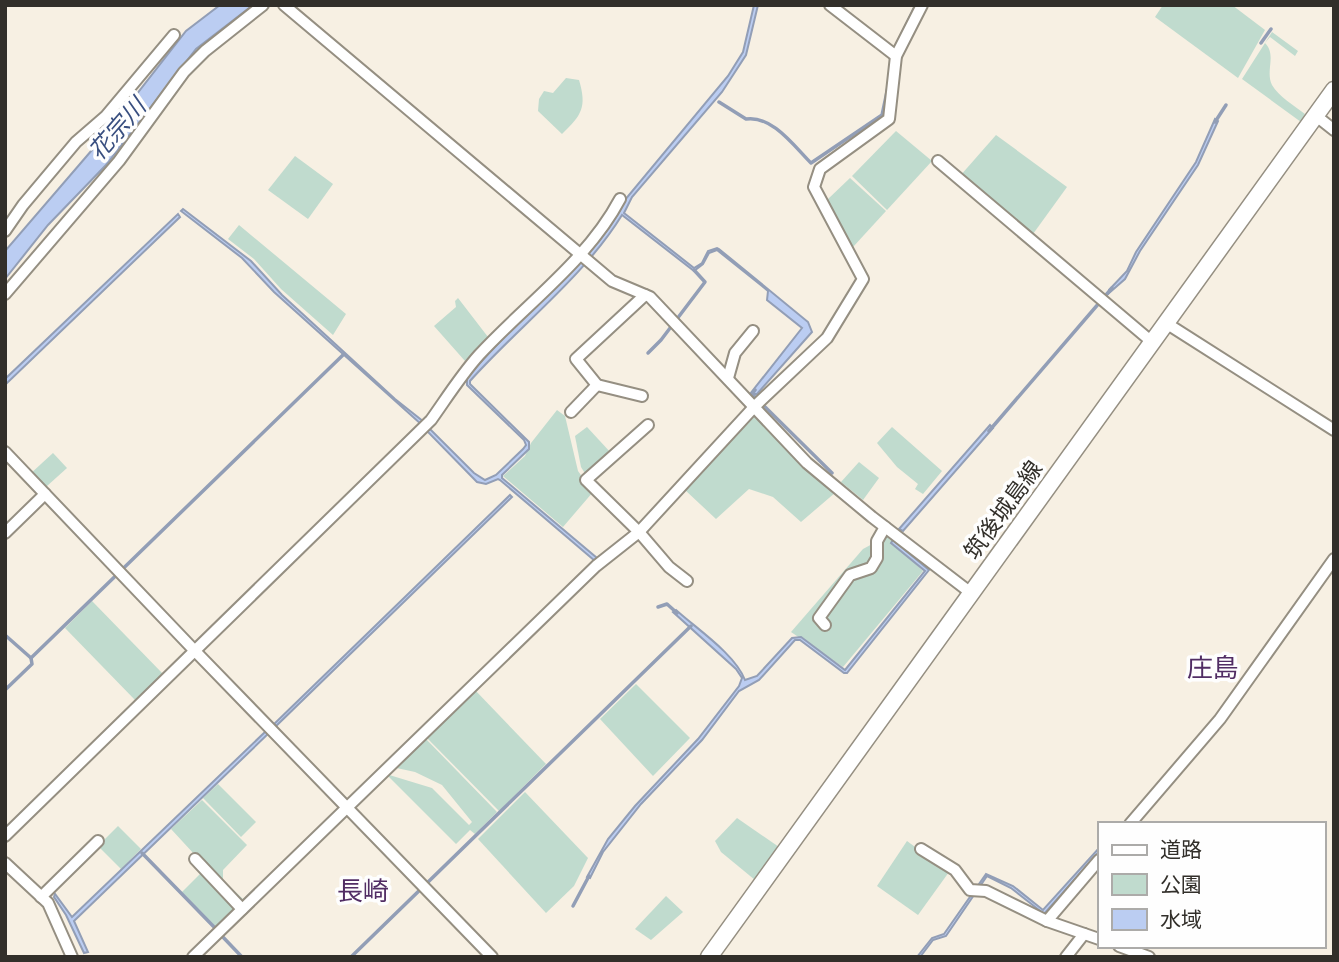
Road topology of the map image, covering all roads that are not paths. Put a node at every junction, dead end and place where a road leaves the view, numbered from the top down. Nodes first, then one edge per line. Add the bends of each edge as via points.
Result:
1 (263, 5) edge
2 (284, 5) edge
3 (830, 5) edge
4 (922, 5) edge
5 (174, 35) dead end
6 (896, 56) junction
7 (1334, 90) edge
8 (1315, 115) junction
9 (1334, 131) edge
10 (938, 161) dead end
11 (620, 199) dead end
12 (10, 214) edge
13 (5, 231) edge
14 (580, 254) junction
15 (5, 294) edge
16 (645, 295) junction
17 (1166, 323) junction
18 (752, 331) dead end
19 (1152, 342) junction
20 (728, 378) junction
21 (597, 385) junction
22 (642, 396) dead end
23 (755, 406) junction
24 (571, 412) dead end
25 (648, 425) dead end
26 (1334, 430) edge
27 (5, 452) edge
28 (45, 494) junction
29 (885, 527) junction
30 (639, 532) junction
31 (5, 533) edge
32 (1334, 559) edge
33 (687, 581) dead end
34 (971, 593) junction
35 (825, 625) dead end
36 (194, 650) junction
37 (347, 808) junction
38 (1132, 822) edge
39 (5, 836) edge
40 (98, 841) dead end
41 (921, 849) dead end
42 (195, 859) dead end
43 (1098, 861) edge
44 (5, 863) edge
45 (41, 897) junction
46 (242, 909) junction
47 (1047, 921) junction
48 (1084, 934) junction
49 (1098, 940) edge
50 (1124, 948) edge
51 (72, 957) edge
52 (193, 957) edge
53 (492, 957) edge
54 (709, 957) edge
55 (1066, 957) edge
56 (1149, 957) edge

1 - 15 street via 184,72 119,161
2 - 14 street
3 - 6 street
4 - 6 street
5 - 12 street via 106,116
6 - 23 street via 889,119 820,169 814,187 863,279 827,338
7 - 8 main road, 筑後城島線
8 - 9 street
8 - 17 main road, 筑後城島線
10 - 19 street
11 - 14 street
12 - 13 street
14 - 16 street via 612,281
14 - 36 street via 430,420
16 - 20 street
16 - 21 street via 576,359
17 - 19 main road, 筑後城島線
17 - 26 street
18 - 20 street via 735,353
19 - 34 main road, 筑後城島線
20 - 23 street
21 - 22 street
21 - 24 street
23 - 29 street via 807,463
23 - 30 street
25 - 30 street via 586,480
27 - 28 street
28 - 31 street
28 - 36 street
29 - 34 street
29 - 35 street via 871,568 850,575 819,618
30 - 33 street
30 - 37 street via 596,566
32 - 38 street via 1220,719
34 - 54 main road, 筑後城島線
36 - 37 street
36 - 39 street
37 - 46 street
37 - 53 street
40 - 45 street
41 - 47 street via 955,870 970,890 986,891
42 - 46 street
43 - 47 street
44 - 45 street
45 - 51 street
46 - 52 street
47 - 48 street
48 - 49 street
48 - 55 street
50 - 56 street

